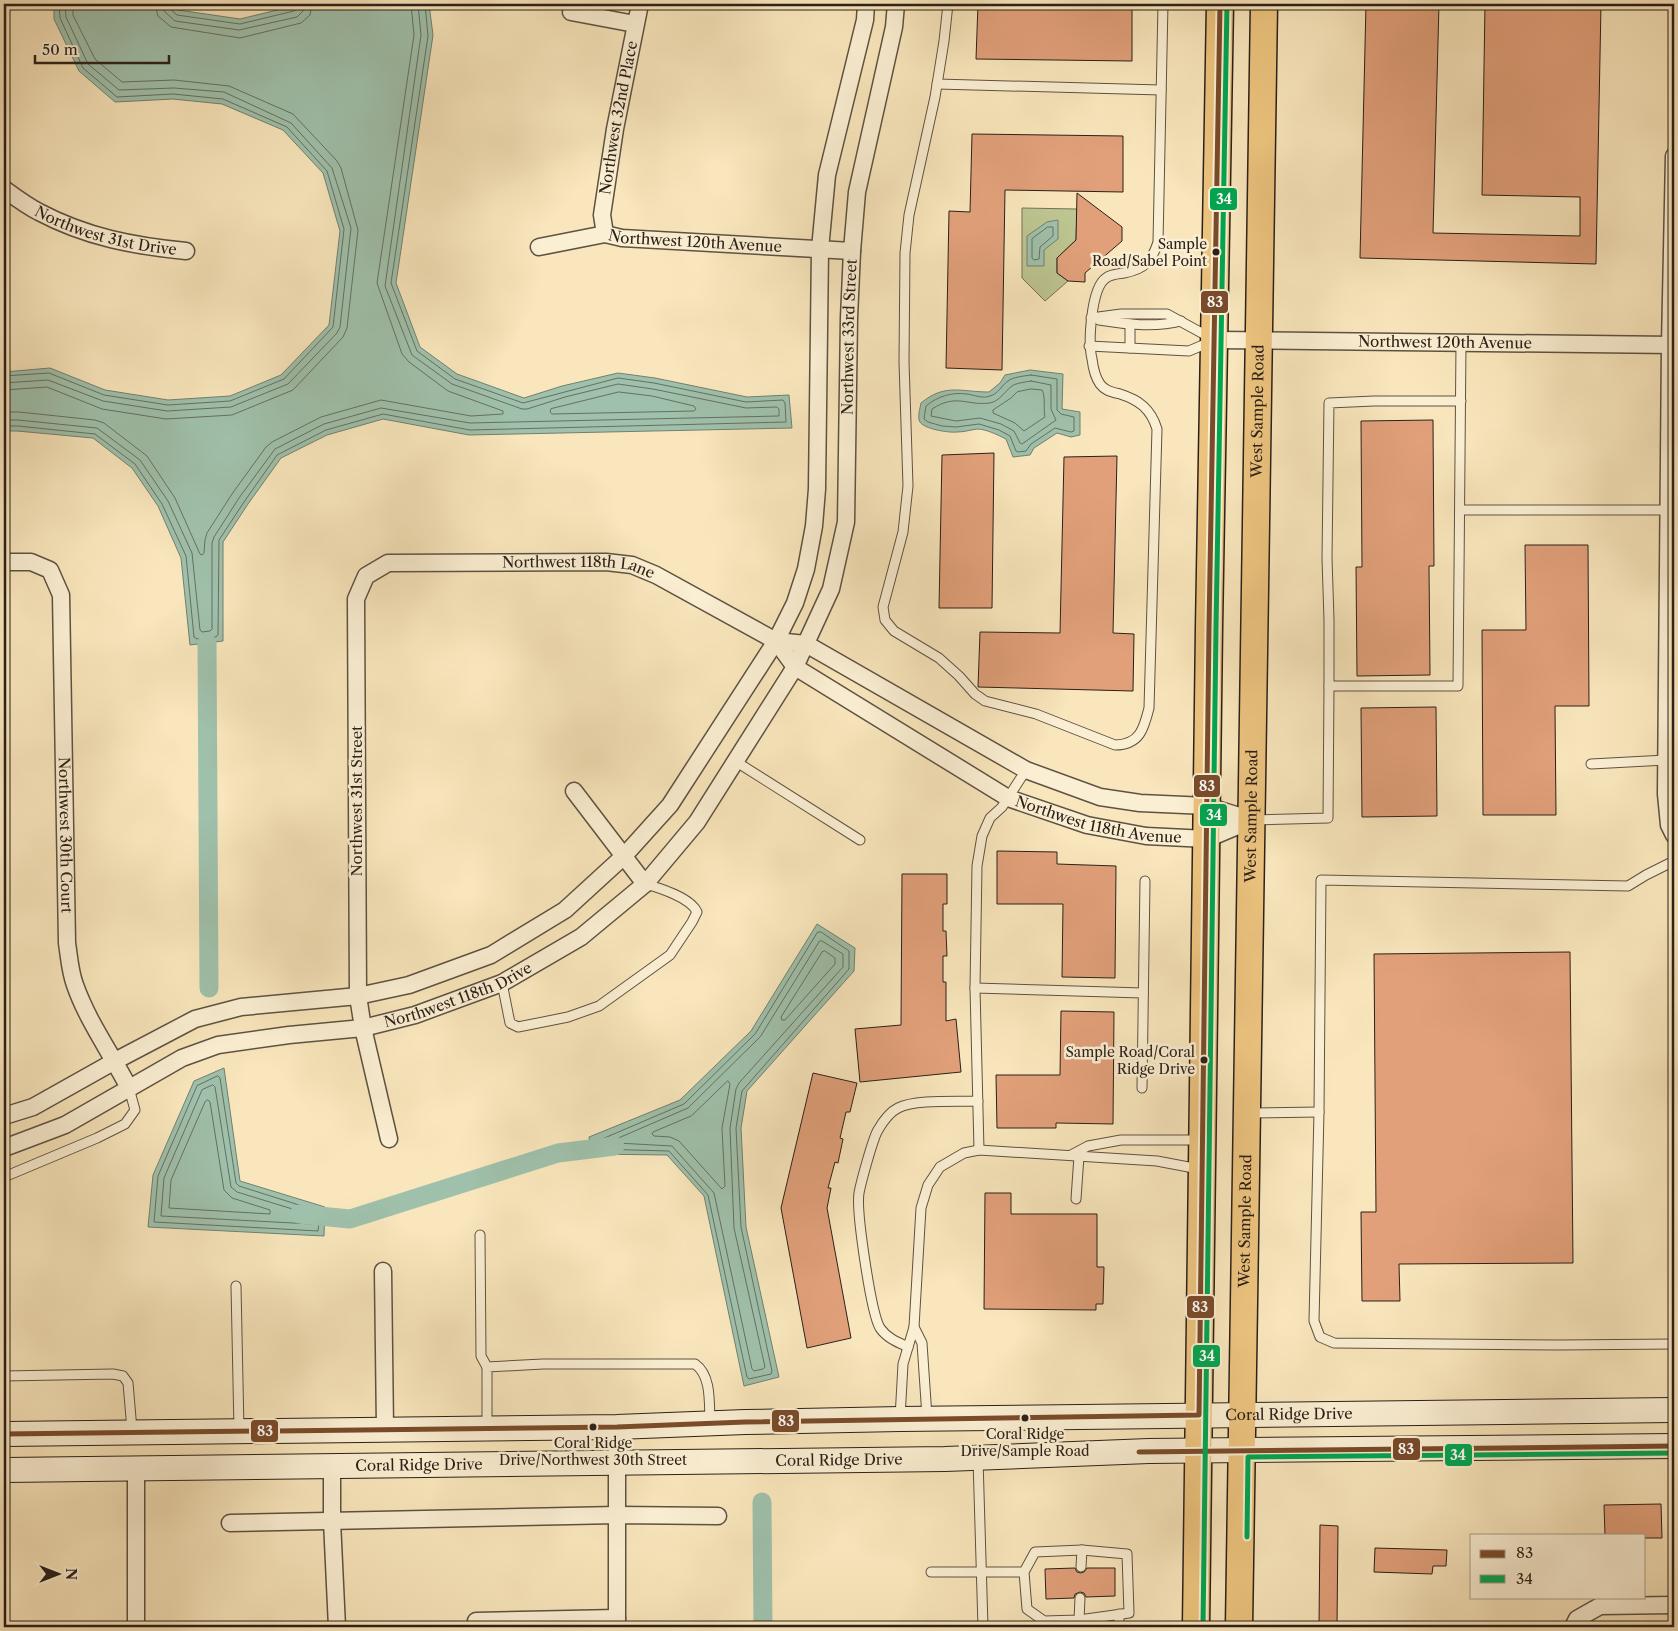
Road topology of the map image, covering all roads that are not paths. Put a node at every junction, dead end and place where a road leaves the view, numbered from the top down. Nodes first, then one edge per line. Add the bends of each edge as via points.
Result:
1 (640, 4) edge
2 (866, 4) edge
3 (896, 4) edge
4 (948, 4) edge
5 (1164, 4) edge
6 (1220, 4) edge
7 (1264, 4) edge
8 (571, 12) dead end
9 (635, 24) junction
10 (937, 84) junction
11 (1161, 90) junction
12 (1674, 156) edge
13 (4, 189) edge
14 (605, 234) junction
15 (539, 247) dead end
16 (820, 249) junction
17 (186, 251) dead end
18 (852, 251) junction
19 (1091, 318) junction
20 (1181, 321) junction
21 (1130, 324) junction
22 (1215, 340) junction
23 (1260, 342) junction
24 (1461, 342) junction
25 (1672, 345) edge
26 (1089, 346) junction
27 (1130, 348) junction
28 (1461, 401) junction
29 (1460, 510) junction
30 (1670, 520) edge
31 (1671, 547) edge
32 (4, 562) edge
33 (366, 576) joint
34 (776, 641) junction
35 (806, 644) junction
36 (1671, 660) edge
37 (795, 667) junction
38 (1329, 686) junction
39 (1666, 760) junction
40 (736, 761) junction
41 (1591, 764) dead end
42 (1026, 770) junction
43 (574, 790) dead end
44 (1008, 798) junction
45 (1207, 806) junction
46 (1252, 820) junction
47 (1674, 835) edge
48 (1206, 839) junction
49 (860, 840) dead end
50 (624, 856) junction
51 (1674, 861) edge
52 (1145, 881) dead end
53 (645, 884) junction
54 (502, 983) junction
55 (975, 988) junction
56 (1143, 993) junction
57 (358, 996) junction
58 (363, 1028) junction
59 (115, 1060) junction
60 (129, 1088) junction
61 (1142, 1088) dead end
62 (978, 1101) junction
63 (1319, 1112) junction
64 (1247, 1113) junction
65 (4, 1116) edge
66 (389, 1139) dead end
67 (1202, 1140) junction
68 (4, 1148) edge
69 (979, 1150) junction
70 (1075, 1156) junction
71 (1202, 1170) junction
72 (4, 1177) edge
73 (1076, 1199) dead end
74 (480, 1235) dead end
75 (383, 1271) dead end
76 (236, 1286) dead end
77 (914, 1327) junction
78 (1674, 1344) edge
79 (908, 1347) junction
80 (487, 1367) junction
81 (4, 1376) edge
82 (1674, 1410) edge
83 (1242, 1414) junction
84 (1198, 1415) junction
85 (927, 1418) junction
86 (900, 1419) junction
87 (710, 1423) junction
88 (617, 1427) junction
89 (487, 1428) junction
90 (385, 1429) junction
91 (240, 1431) junction
92 (132, 1433) junction
93 (4, 1434) edge
94 (1674, 1446) edge
95 (1241, 1450) junction
96 (1198, 1451) junction
97 (978, 1459) junction
98 (617, 1463) junction
99 (332, 1466) junction
100 (136, 1469) junction
101 (4, 1470) edge
102 (617, 1515) junction
103 (718, 1516) dead end
104 (332, 1521) junction
105 (230, 1523) dead end
106 (1082, 1550) junction
107 (1081, 1567) dead end
108 (931, 1572) dead end
109 (981, 1572) junction
110 (1024, 1572) junction
111 (1080, 1598) dead end
112 (1674, 1605) edge
113 (1118, 1614) junction
114 (1079, 1620) junction
115 (476, 1621) dead end
116 (616, 1622) edge
117 (1575, 1623) edge
118 (136, 1627) edge
119 (337, 1627) edge
120 (983, 1627) edge
121 (1119, 1627) edge
122 (1196, 1627) edge
123 (1239, 1627) edge

1 - 9 street, Northwest 32nd Place
2 - 16 street, Northwest 33rd Street via 865,20 827,175
3 - 18 street, Northwest 33rd Street via 894,28 857,192
4 - 10 lane
5 - 11 lane
6 - 22 main road
7 - 23 main road, West Sample Road
8 - 9 street
9 - 14 street, Northwest 32nd Place via 602,215
10 - 11 lane
10 - 26 lane via 909,215 905,253 908,486 903,532 883,607 885,620 894,631 939,658 985,701 1036,714 1115,746 1125,746 1136,740 1145,727 1150,708 1157,429 1148,410 1138,402 1107,391 1099,383
11 - 19 lane via 1158,242 1153,257 1141,268 1104,279 1097,292
12 - 25 street
13 - 17 street, Northwest 31st Drive via 38,212 89,234 142,247
14 - 15 street, Northwest 120th Avenue
14 - 16 street, Northwest 120th Avenue via 622,238
16 - 18 street, Northwest 120th Avenue
16 - 34 street, Northwest 33rd Street via 814,526 806,569 795,603
18 - 35 street, Northwest 33rd Street via 846,522 831,589
19 - 20 lane via 1167,314
19 - 21 lane
19 - 26 lane
20 - 21 lane
20 - 22 lane
21 - 27 lane
22 - 23 street, Northwest 120th Avenue
22 - 27 lane via 1189,351
22 - 45 main road
23 - 24 street, Northwest 120th Avenue
23 - 46 main road, West Sample Road
24 - 25 street, Northwest 120th Avenue
24 - 28 lane
25 - 30 street
26 - 27 lane
28 - 29 lane
28 - 38 lane via 1329,403
29 - 30 lane
29 - 38 lane via 1458,686
30 - 31 street
31 - 36 street
32 - 59 street, Northwest 30th Court via 31,562 50,570 61,595 67,943 74,983 85,1010
33 - 34 street, Northwest 118th Lane via 388,563 632,564
33 - 57 street, Northwest 31st Street via 356,599
34 - 35 street, Northwest 118th Avenue
34 - 37 street, Northwest 118th Avenue
34 - 50 street, Northwest 118th Drive via 670,805
35 - 37 street, Northwest 33rd Street
35 - 42 street, Northwest 118th Avenue
36 - 39 street
37 - 40 street, Northwest 118th Drive
37 - 44 street, Northwest 118th Avenue
38 - 46 lane via 1328,818
39 - 41 lane
39 - 47 street via 1669,825
40 - 49 lane
40 - 53 street, Northwest 118th Drive via 697,822
42 - 44 lane
42 - 45 street, Northwest 118th Avenue via 1100,797 1140,803
43 - 50 street
44 - 48 street, Northwest 118th Avenue via 1087,825 1146,836
44 - 55 lane via 990,818 982,836 977,866
45 - 46 street, Northwest 118th Avenue
45 - 48 main road
46 - 48 street, Northwest 118th Avenue
46 - 64 main road, West Sample Road
48 - 67 main road
50 - 53 street
50 - 57 street, Northwest 118th Drive via 565,910 491,955 409,985
51 - 63 lane via 1628,886 1321,880
52 - 56 lane
53 - 54 street, Northwest 118th Drive via 581,937
53 - 54 lane via 669,891 695,907 697,912 670,955 599,1006 518,1027 510,1023
54 - 58 street, Northwest 118th Drive via 415,1015
55 - 56 lane
55 - 62 lane
56 - 61 lane
57 - 58 street, Northwest 31st Street
57 - 59 street, Northwest 118th Drive via 241,1007 195,1019
58 - 60 street, Northwest 118th Drive via 218,1045 182,1058
58 - 66 street, Northwest 31st Street
59 - 60 street, Northwest 30th Court
59 - 65 street, Northwest 118th Drive via 33,1107
60 - 68 street, Northwest 118th Drive via 65,1125
60 - 72 lane via 135,1110 125,1124
62 - 69 lane
62 - 79 lane via 931,1102 898,1108 890,1114 877,1131 859,1193 870,1290 880,1327 892,1340
63 - 64 lane
63 - 78 lane via 1314,1321 1320,1337 1334,1343
64 - 83 main road, West Sample Road
67 - 70 lane via 1121,1140 1088,1146
67 - 71 main road
69 - 70 lane
69 - 77 lane via 964,1153 940,1167 928,1185 921,1208
70 - 71 lane via 1157,1161
70 - 73 lane
71 - 84 main road
74 - 80 lane via 481,1356
75 - 90 street
76 - 91 lane
77 - 79 lane
77 - 85 lane via 922,1342
79 - 86 lane via 903,1364
80 - 87 lane via 695,1364 701,1368 706,1381
80 - 89 lane
81 - 92 lane via 123,1376 128,1383
82 - 83 main road, Coral Ridge Drive
83 - 84 main road, Coral Ridge Drive
83 - 95 main road, West Sample Road
84 - 85 main road, Coral Ridge Drive
84 - 96 main road
85 - 86 main road, Coral Ridge Drive
86 - 87 main road, Coral Ridge Drive
87 - 88 main road, Coral Ridge Drive
88 - 89 main road, Coral Ridge Drive
88 - 98 street
89 - 90 main road, Coral Ridge Drive
90 - 91 main road, Coral Ridge Drive
91 - 92 main road, Coral Ridge Drive
92 - 93 main road, Coral Ridge Drive
94 - 95 main road, Coral Ridge Drive
95 - 96 main road, Coral Ridge Drive
95 - 123 main road, West Sample Road
96 - 97 main road, Coral Ridge Drive
96 - 122 main road
97 - 98 main road, Coral Ridge Drive
97 - 109 lane
98 - 99 main road, Coral Ridge Drive
98 - 102 street
99 - 100 main road, Coral Ridge Drive
99 - 104 street
100 - 101 main road, Coral Ridge Drive
100 - 118 street
102 - 103 street
102 - 104 street
102 - 116 street
104 - 105 street
104 - 119 street
106 - 107 lane
106 - 110 lane via 1035,1552
106 - 113 lane via 1127,1554 1129,1613
108 - 109 lane
109 - 110 lane
109 - 120 lane
110 - 114 lane via 1027,1608 1044,1621
111 - 114 lane
112 - 117 street via 1600,1606
113 - 114 lane
113 - 121 lane
115 - 116 street

